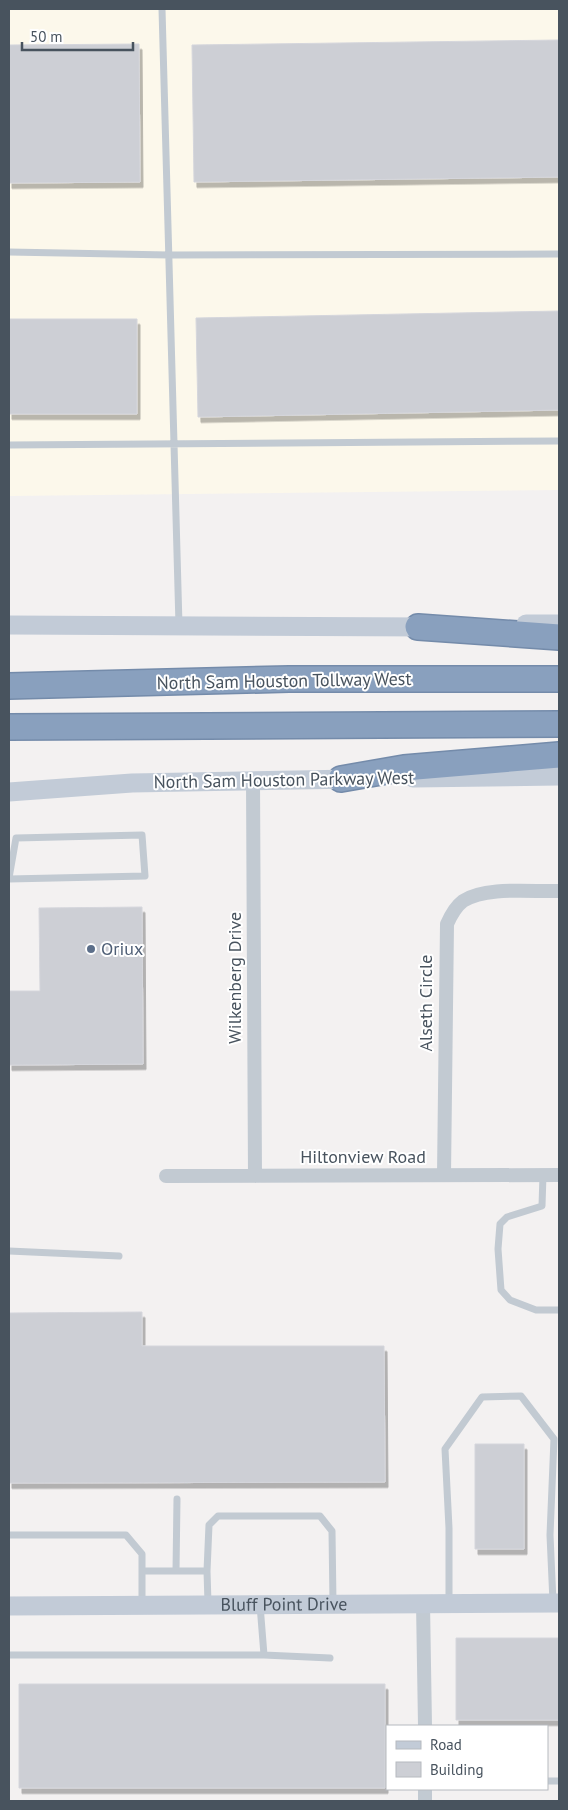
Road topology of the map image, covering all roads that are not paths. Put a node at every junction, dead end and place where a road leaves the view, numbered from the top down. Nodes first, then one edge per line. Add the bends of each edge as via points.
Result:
1 (162, 9) edge
2 (9, 252) edge
3 (559, 254) edge
4 (169, 255) junction
5 (559, 441) edge
6 (9, 445) edge
7 (174, 445) junction
8 (559, 624) edge
9 (9, 625) edge
10 (179, 626) junction
11 (418, 627) junction
12 (559, 637) edge
13 (559, 679) edge
14 (9, 686) edge
15 (559, 724) edge
16 (9, 727) edge
17 (559, 755) edge
18 (559, 776) edge
19 (341, 779) junction
20 (253, 781) junction
21 (9, 792) edge
22 (9, 879) edge
23 (559, 891) edge
24 (444, 1175) junction
25 (543, 1175) junction
26 (559, 1175) edge
27 (166, 1176) dead end
28 (255, 1176) junction
29 (9, 1251) edge
30 (119, 1256) dead end
31 (559, 1310) edge
32 (177, 1499) dead end
33 (9, 1535) edge
34 (142, 1571) junction
35 (176, 1571) junction
36 (208, 1571) junction
37 (556, 1603) edge
38 (333, 1604) junction
39 (423, 1604) junction
40 (449, 1604) junction
41 (142, 1605) junction
42 (208, 1605) junction
43 (260, 1605) junction
44 (9, 1606) edge
45 (9, 1655) edge
46 (264, 1656) junction
47 (330, 1658) dead end
48 (424, 1725) edge

1 - 4 lane
2 - 4 lane
3 - 4 lane
4 - 7 lane
5 - 7 lane
6 - 7 lane
7 - 10 lane
8 - 11 main road
9 - 10 main road
10 - 11 main road
11 - 12 highway
13 - 14 highway, North Sam Houston Tollway West via 289,679
15 - 16 highway
17 - 19 highway via 404,768
18 - 19 main road, North Sam Houston Parkway West
19 - 20 main road, North Sam Houston Parkway West
20 - 21 main road, North Sam Houston Parkway West via 132,783
20 - 28 street, Wilkenberg Drive
22 - 22 lane via 16,838 142,835 145,876
23 - 24 street, Alseth Circle via 486,892 472,896 461,902 447,924
24 - 25 street, Hiltonview Road
24 - 28 street, Hiltonview Road
25 - 26 street, Hiltonview Road
25 - 31 lane via 542,1206 507,1216 500,1224 501,1290 510,1300 536,1310
27 - 28 street, Hiltonview Road
29 - 30 lane
32 - 35 lane
33 - 34 lane via 126,1535 142,1554
34 - 35 lane
34 - 41 lane
35 - 36 lane
36 - 38 lane via 209,1524 218,1516 320,1516 332,1532
36 - 42 lane
37 - 40 main road, Bluff Point Drive
37 - 40 lane via 550,1535 554,1439 521,1396 482,1397 445,1449
38 - 39 main road, Bluff Point Drive
38 - 43 main road, Bluff Point Drive
39 - 40 main road, Bluff Point Drive
39 - 48 street
41 - 42 main road, Bluff Point Drive
41 - 44 main road, Bluff Point Drive
42 - 43 main road, Bluff Point Drive
43 - 46 lane
45 - 46 lane
46 - 47 lane

